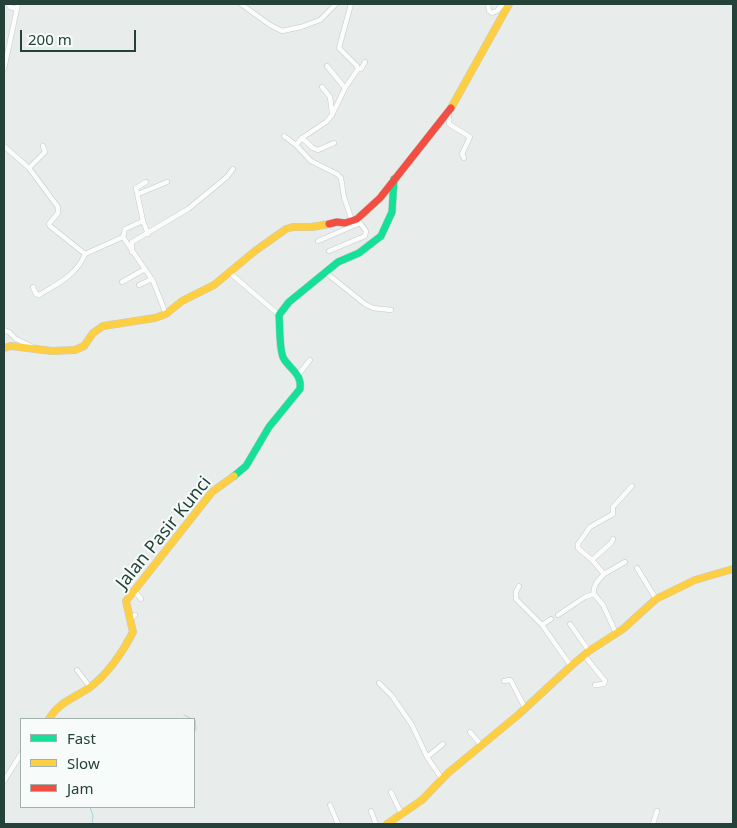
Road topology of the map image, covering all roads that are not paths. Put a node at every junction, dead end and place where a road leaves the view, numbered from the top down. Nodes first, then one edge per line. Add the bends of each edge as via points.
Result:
1 (8, 4) edge
2 (241, 4) edge
3 (336, 4) edge
4 (350, 4) edge
5 (488, 4) edge
6 (503, 4) edge
7 (509, 4) edge
8 (17, 7) edge
9 (493, 12) junction
10 (499, 21) junction
11 (365, 62) dead end
12 (327, 66) dead end
13 (4, 69) edge
14 (358, 69) junction
15 (322, 87) dead end
16 (345, 88) junction
17 (449, 112) junction
18 (332, 115) junction
19 (284, 136) dead end
20 (302, 138) junction
21 (334, 143) dead end
22 (296, 145) junction
23 (4, 146) edge
24 (44, 146) dead end
25 (464, 158) dead end
26 (29, 168) junction
27 (233, 169) dead end
28 (394, 179) junction
29 (146, 182) dead end
30 (167, 182) dead end
31 (138, 194) junction
32 (143, 221) junction
33 (356, 221) junction
34 (148, 234) junction
35 (123, 238) junction
36 (318, 241) dead end
37 (329, 251) dead end
38 (132, 252) junction
39 (84, 254) junction
40 (145, 269) junction
41 (325, 272) junction
42 (230, 273) junction
43 (152, 279) junction
44 (122, 282) dead end
45 (139, 285) dead end
46 (33, 287) dead end
47 (391, 310) dead end
48 (166, 314) junction
49 (279, 315) junction
50 (5, 329) edge
51 (4, 348) edge
52 (38, 350) junction
53 (310, 360) dead end
54 (298, 375) junction
55 (632, 486) dead end
56 (613, 539) dead end
57 (592, 560) junction
58 (625, 562) dead end
59 (637, 568) dead end
60 (733, 569) edge
61 (604, 574) junction
62 (519, 586) dead end
63 (134, 590) junction
64 (594, 594) junction
65 (656, 598) junction
66 (141, 599) dead end
67 (558, 615) dead end
68 (551, 619) dead end
69 (570, 624) dead end
70 (542, 625) junction
71 (616, 633) junction
72 (587, 653) junction
73 (571, 666) junction
74 (77, 670) dead end
75 (504, 681) dead end
76 (378, 683) dead end
77 (595, 684) dead end
78 (90, 687) junction
79 (525, 708) junction
80 (50, 718) edge
81 (470, 732) dead end
82 (443, 744) dead end
83 (481, 744) junction
84 (20, 756) edge
85 (427, 757) junction
86 (442, 779) junction
87 (4, 780) edge
88 (391, 792) dead end
89 (330, 805) dead end
90 (371, 811) dead end
91 (657, 811) dead end
92 (401, 813) junction
93 (338, 824) edge
94 (376, 824) edge
95 (387, 824) edge
96 (653, 824) edge

1 - 8 street
2 - 3 street via 282,31 320,20
4 - 14 street via 339,48
5 - 9 street via 489,11
6 - 9 street
7 - 10 street
8 - 13 street
9 - 10 street
10 - 17 street
11 - 14 street
12 - 16 street
14 - 16 street
15 - 18 street via 330,97
16 - 18 street
17 - 25 street via 449,124 470,137 462,154
17 - 28 street
18 - 20 street
19 - 22 street
20 - 21 street via 318,150
20 - 22 street
22 - 33 street via 311,161 341,178 344,197
23 - 26 street
24 - 26 street via 45,152
26 - 39 street via 58,207 58,213 49,225
27 - 34 street via 188,209
28 - 33 street
28 - 41 street via 392,212 381,236
29 - 31 street via 136,188
30 - 31 street
31 - 32 street
32 - 34 street
32 - 35 street via 125,229
33 - 36 street
33 - 37 street via 366,232 364,236
33 - 42 street via 286,229 255,250
34 - 38 street via 132,242
35 - 38 street
35 - 39 street
38 - 40 street
39 - 46 street via 79,266 62,282 39,295
40 - 43 street
40 - 44 street
41 - 47 street via 364,304
41 - 49 street via 289,302
42 - 48 street
42 - 49 street
43 - 45 street
43 - 48 street
48 - 52 street via 103,326 84,346 75,350
49 - 54 street via 282,357
50 - 52 street via 16,339
51 - 52 street
53 - 54 street
54 - 63 street, Jalan Pasir Kunci via 300,389 269,426 246,466 212,492
55 - 57 street via 613,506 613,514 590,527 578,544 578,548
56 - 57 street
57 - 61 street
58 - 61 street
59 - 65 street
60 - 65 street via 695,580
61 - 64 street via 596,584
62 - 70 street via 516,599
63 - 66 street
63 - 78 street, Jalan Pasir Kunci via 126,601 132,617 133,634
64 - 67 street
64 - 71 street
65 - 71 street
68 - 70 street
69 - 72 street
70 - 73 street
71 - 72 street
72 - 73 street
72 - 77 street via 605,681 604,684
73 - 79 street
74 - 78 street
75 - 79 street via 512,681
76 - 85 street via 392,696 412,725
78 - 80 street, Jalan Pasir Kunci via 58,708
79 - 83 street
81 - 83 street
82 - 85 street
83 - 86 street
84 - 87 street
85 - 86 street
86 - 92 street via 422,800
88 - 92 street
89 - 93 street
90 - 94 street
91 - 96 street
92 - 95 street

